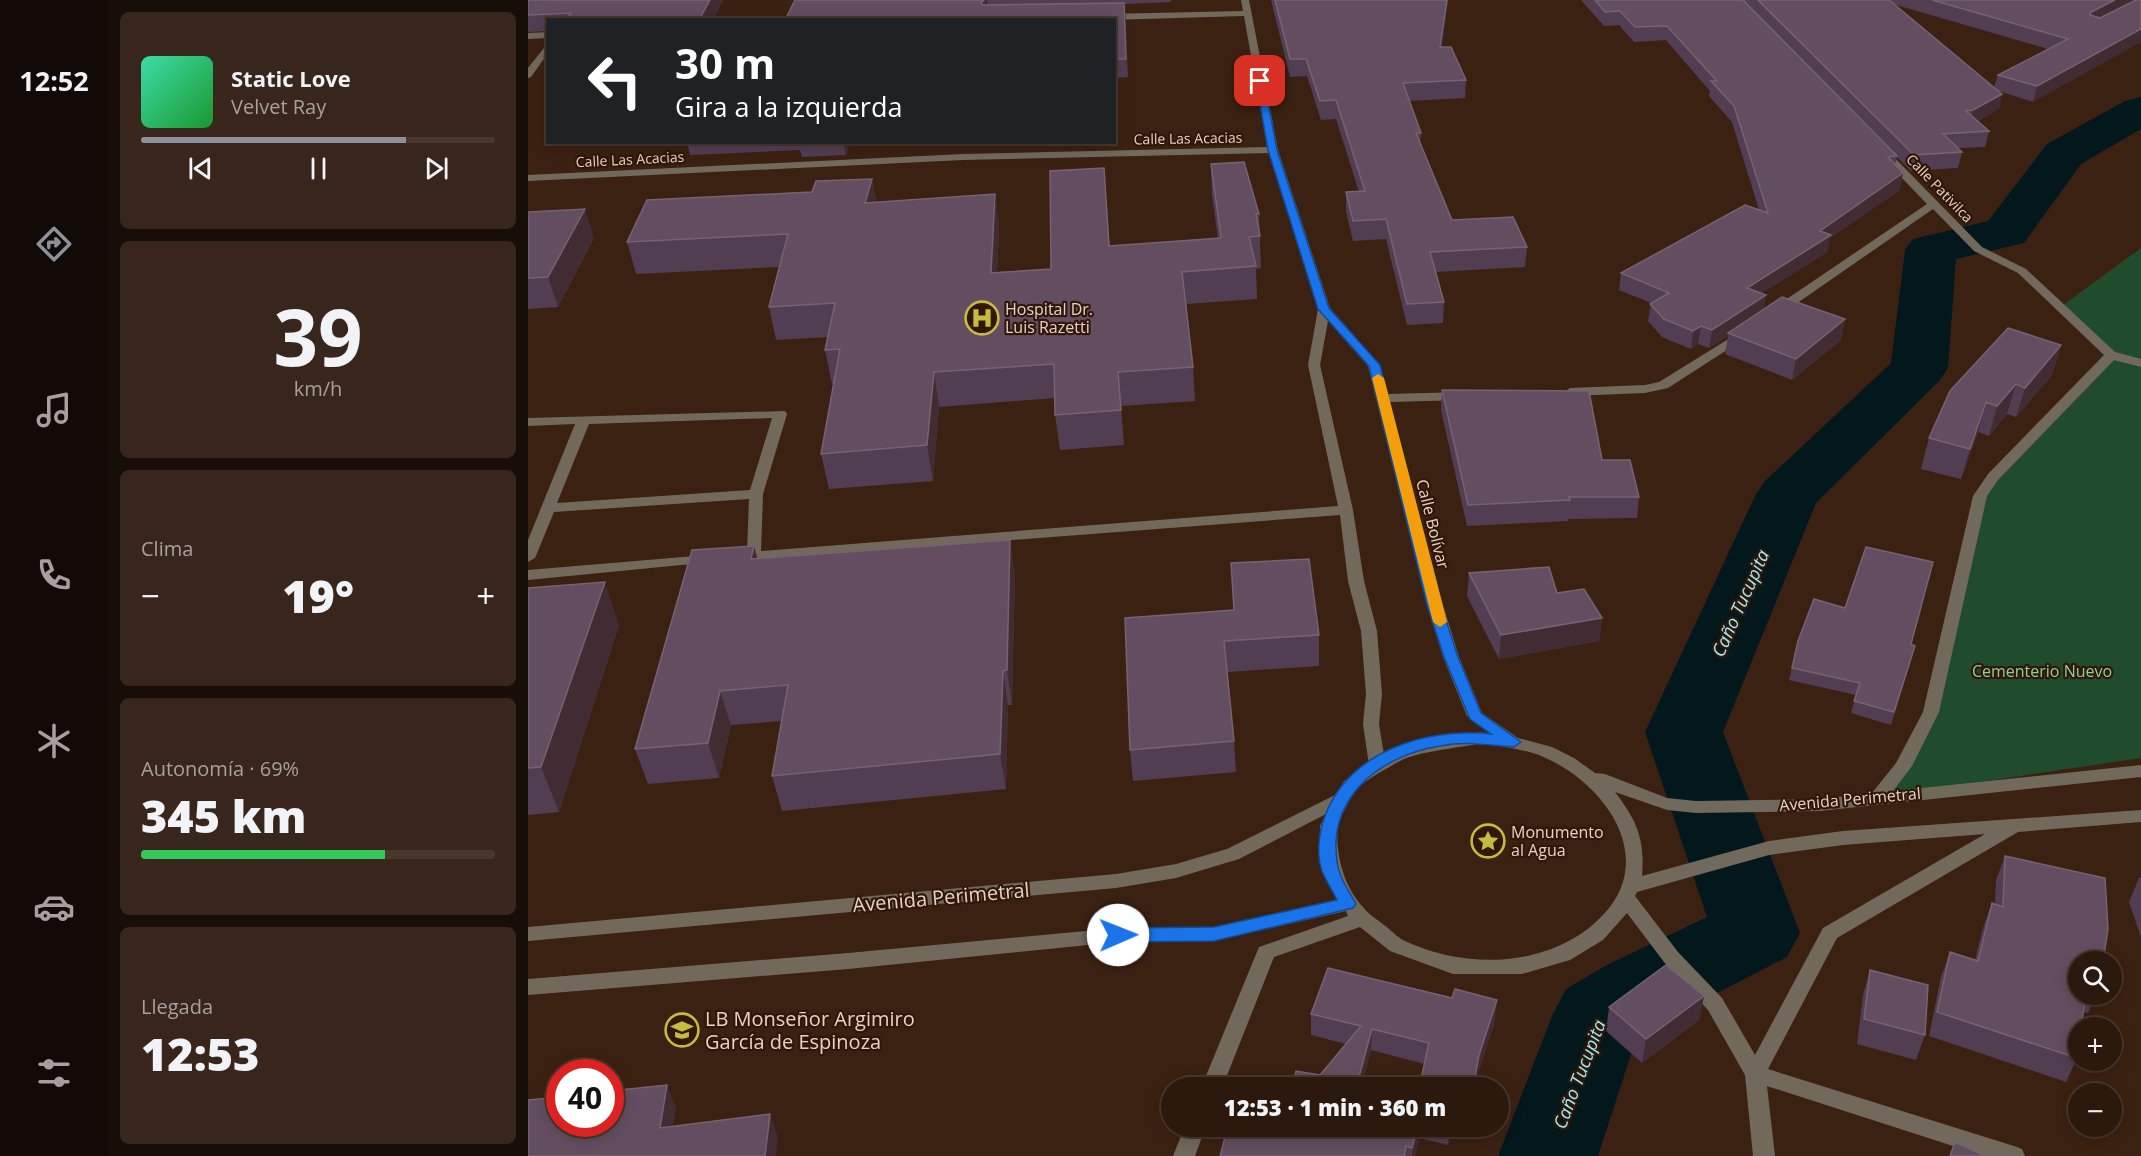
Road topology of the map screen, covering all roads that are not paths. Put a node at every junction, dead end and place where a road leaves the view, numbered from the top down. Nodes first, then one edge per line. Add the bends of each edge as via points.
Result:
1 (1245, 0) edge
2 (1247, 13) junction
3 (1093, 17) edge
4 (546, 35) edge
5 (528, 36) edge
6 (546, 49) edge
7 (528, 75) edge
8 (1876, 144) edge
9 (1273, 150) junction
10 (528, 178) edge
11 (1934, 204) junction
12 (1324, 309) junction
13 (2110, 355) junction
14 (2141, 363) edge
15 (1560, 393) edge
16 (1478, 395) edge
17 (1384, 398) junction
18 (584, 419) junction
19 (528, 422) edge
20 (756, 495) junction
21 (547, 508) junction
22 (1346, 510) junction
23 (753, 555) junction
24 (528, 558) edge
25 (528, 575) edge
26 (1514, 742) junction
27 (1567, 761) junction
28 (1376, 763) junction
29 (2141, 771) edge
30 (1879, 798) junction
31 (1339, 800) junction
32 (2141, 816) edge
33 (2013, 826) junction
34 (1630, 892) junction
35 (1347, 904) junction
36 (1361, 919) junction
37 (528, 934) edge
38 (528, 987) edge
39 (1755, 1074) junction
40 (1215, 1077) edge
41 (1192, 1137) edge
42 (1184, 1156) edge
43 (1764, 1156) edge
44 (2014, 1156) edge

1 - 2 street, Calle Bolívar
2 - 3 street
2 - 9 street, Calle Bolívar
4 - 5 street
6 - 7 street
8 - 11 street, Calle Pativilca
9 - 10 street, Calle Las Acacias via 963,157
9 - 12 street, Calle Bolívar
11 - 13 street, Calle Pativilca via 1978,249 2022,271
11 - 15 street via 1663,386
12 - 17 street, Calle Bolívar via 1374,365
12 - 22 street, Calle Bolívar via 1314,365
13 - 14 street
13 - 30 street via 1993,477 1980,496 1931,712 1903,766
16 - 17 street
17 - 26 street, Calle Bolívar via 1434,605 1451,657 1475,716
18 - 19 street
18 - 20 street via 780,414
18 - 21 street
20 - 21 street
20 - 23 street
21 - 24 street
22 - 23 street
22 - 28 street, Calle Bolívar via 1374,665 1371,724
23 - 25 street
26 - 27 street
26 - 28 street via 1441,740 1407,748
27 - 30 street, Avenida Perimetral via 1621,790 1667,804 1763,806
27 - 34 street via 1603,789 1625,816 1637,862
28 - 31 street
29 - 30 street, Avenida Perimetral
31 - 35 street via 1327,833 1327,851 1330,869
31 - 37 street, Avenida Perimetral via 1233,854 1176,871 1126,879
32 - 33 street
33 - 34 street via 1843,838 1769,848
33 - 39 street via 1830,933
34 - 36 street via 1615,918 1576,949 1551,959 1492,969 1433,960 1397,945
34 - 39 street via 1671,957 1715,1004
35 - 36 street
35 - 38 street via 1214,934 1118,935
36 - 40 street via 1266,952
39 - 43 street
39 - 44 street
41 - 42 street

